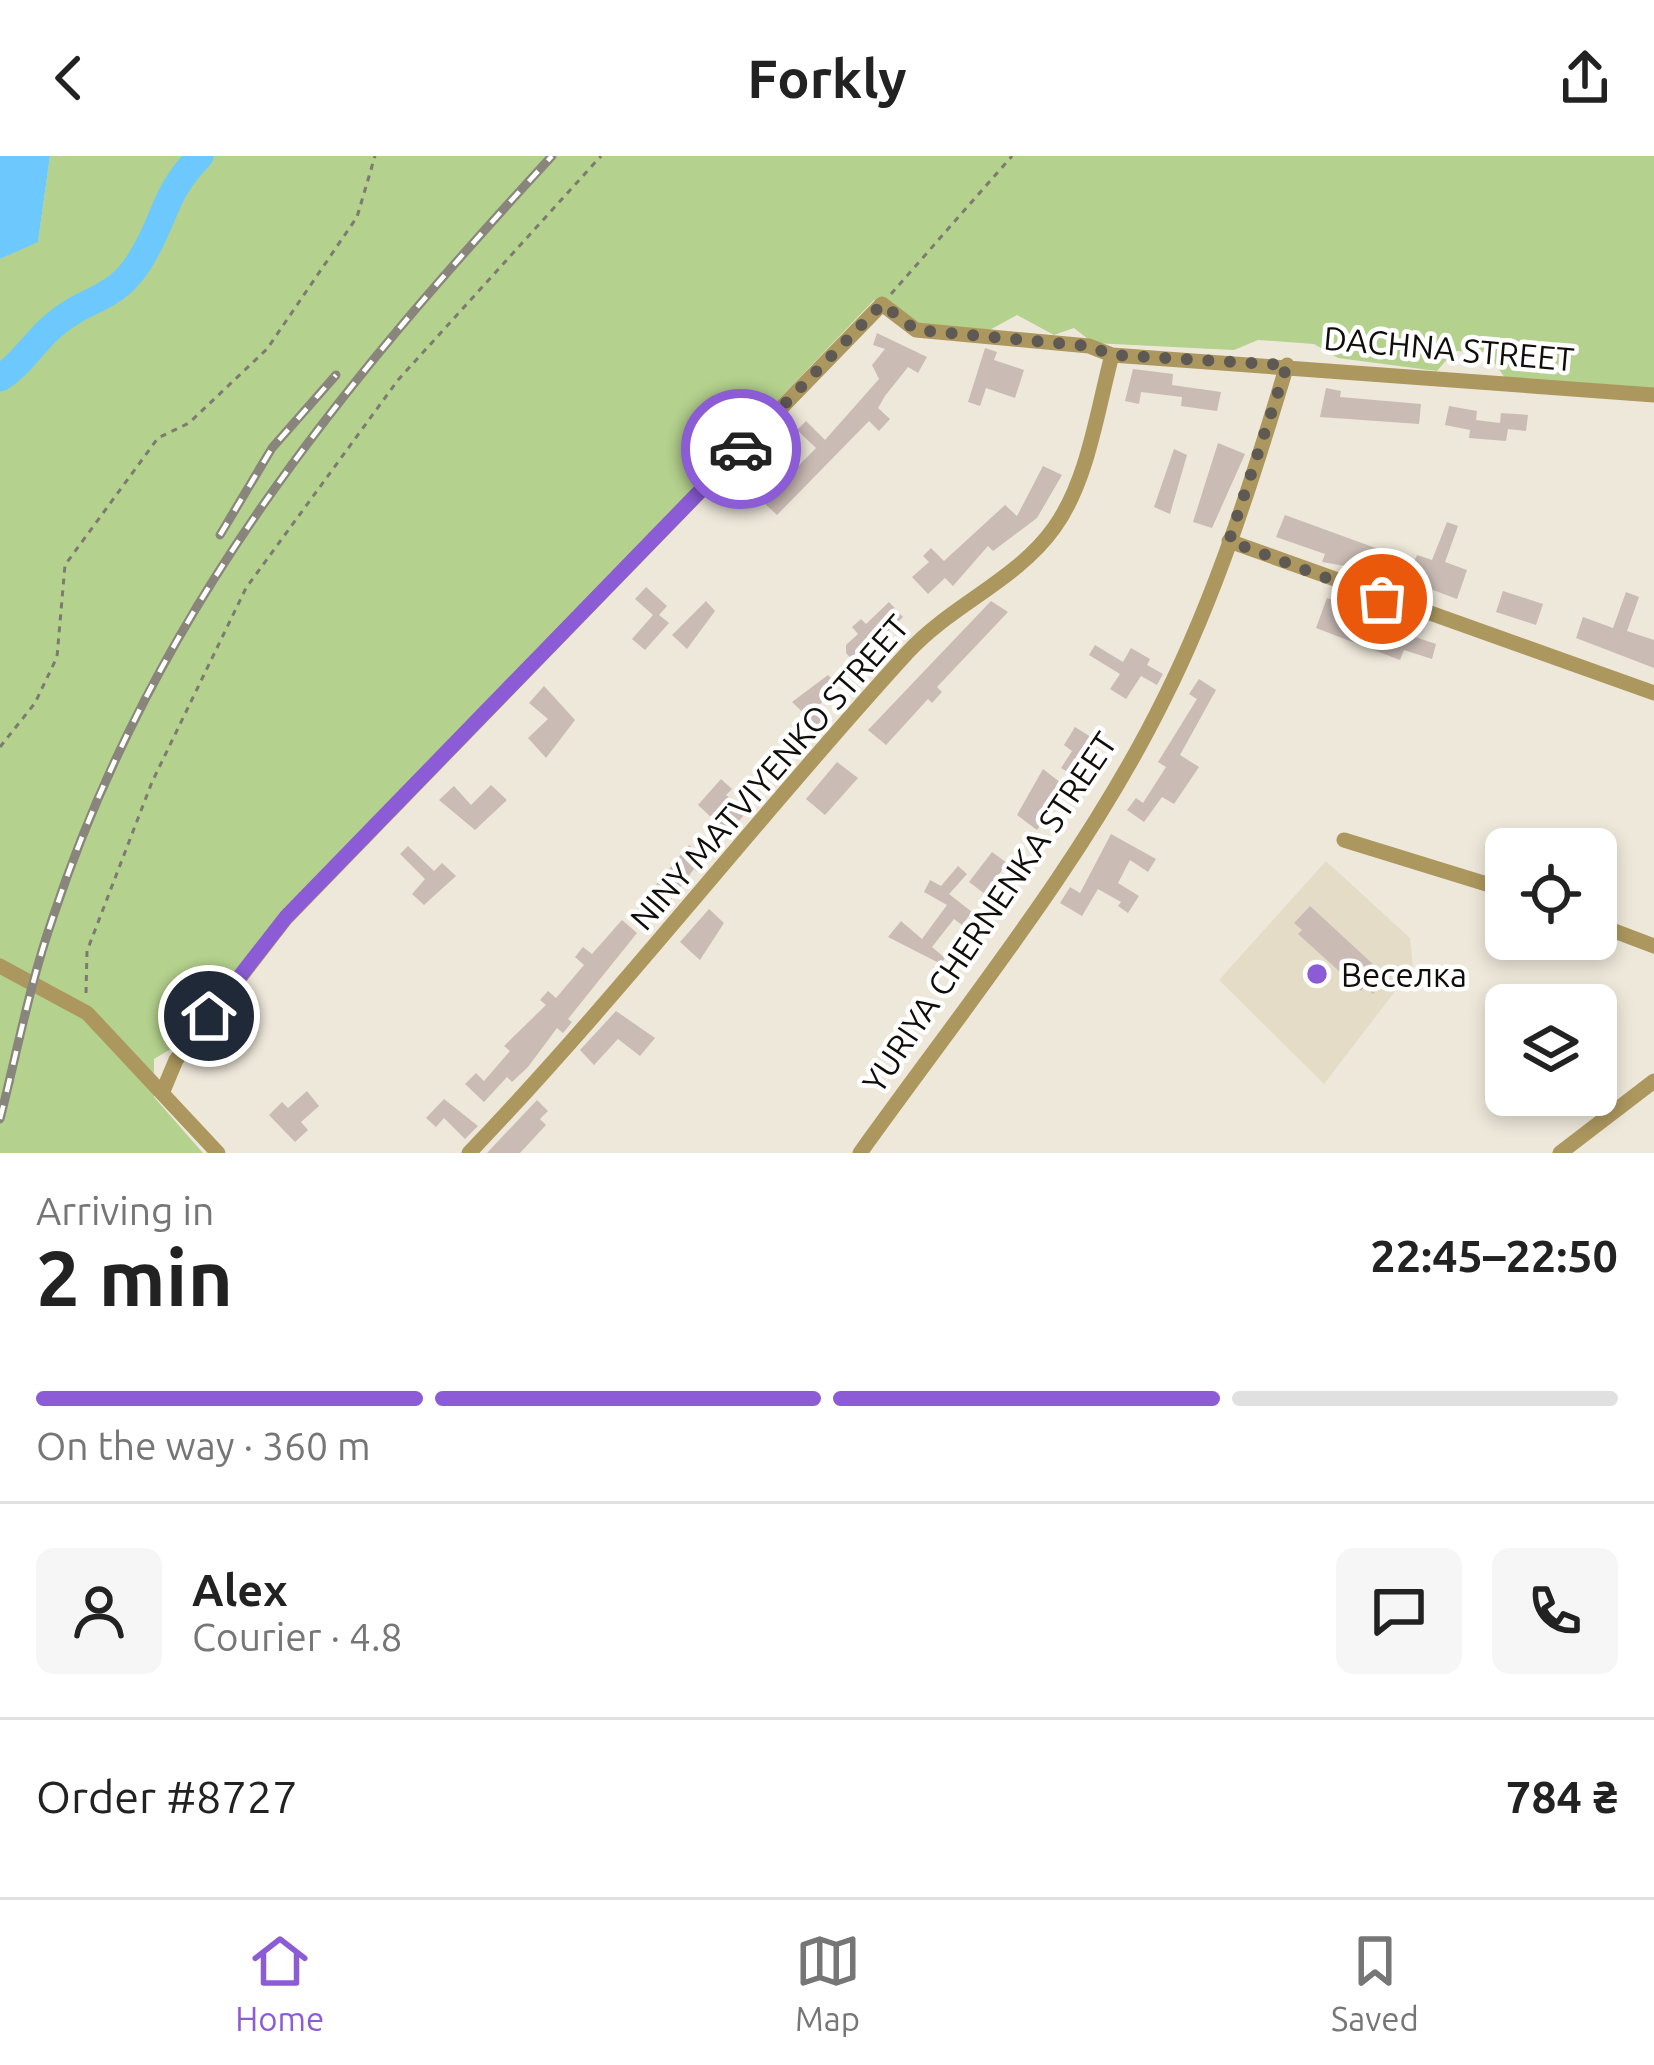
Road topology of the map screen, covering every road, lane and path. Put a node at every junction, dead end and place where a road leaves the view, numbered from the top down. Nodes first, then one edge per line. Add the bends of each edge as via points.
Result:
1 (375, 156) edge
2 (601, 156) edge
3 (1012, 156) edge
4 (882, 304) junction
5 (1112, 355) junction
6 (1287, 365) junction
7 (1654, 395) edge
8 (1229, 541) junction
9 (1654, 693) edge
10 (0, 747) edge
11 (1344, 840) dead end
12 (1485, 884) edge
13 (1617, 932) edge
14 (1654, 946) edge
15 (0, 966) edge
16 (87, 1013) junction
17 (1654, 1081) edge
18 (163, 1091) junction
19 (218, 1153) edge
20 (469, 1153) edge
21 (860, 1153) edge
22 (1560, 1153) edge

1 - 10 path via 357,218 267,350 189,423 158,438 65,565 56,657 35,703
2 - 16 path via 398,380 246,588 152,782 87,951
3 - 4 path
4 - 5 street, DACHNA STREET via 916,330 1089,346
4 - 18 street via 286,917 176,1060
5 - 6 street, DACHNA STREET
5 - 20 street, NINY MATVIYENKO STREET via 1086,453 1055,527 913,646
6 - 7 street, DACHNA STREET
6 - 8 street, YURIYA CHERNENKA STREET
8 - 9 street
8 - 21 street, YURIYA CHERNENKA STREET via 1163,702 1094,823
11 - 12 street
13 - 14 street
15 - 16 street
16 - 18 street
17 - 22 street
18 - 19 street

